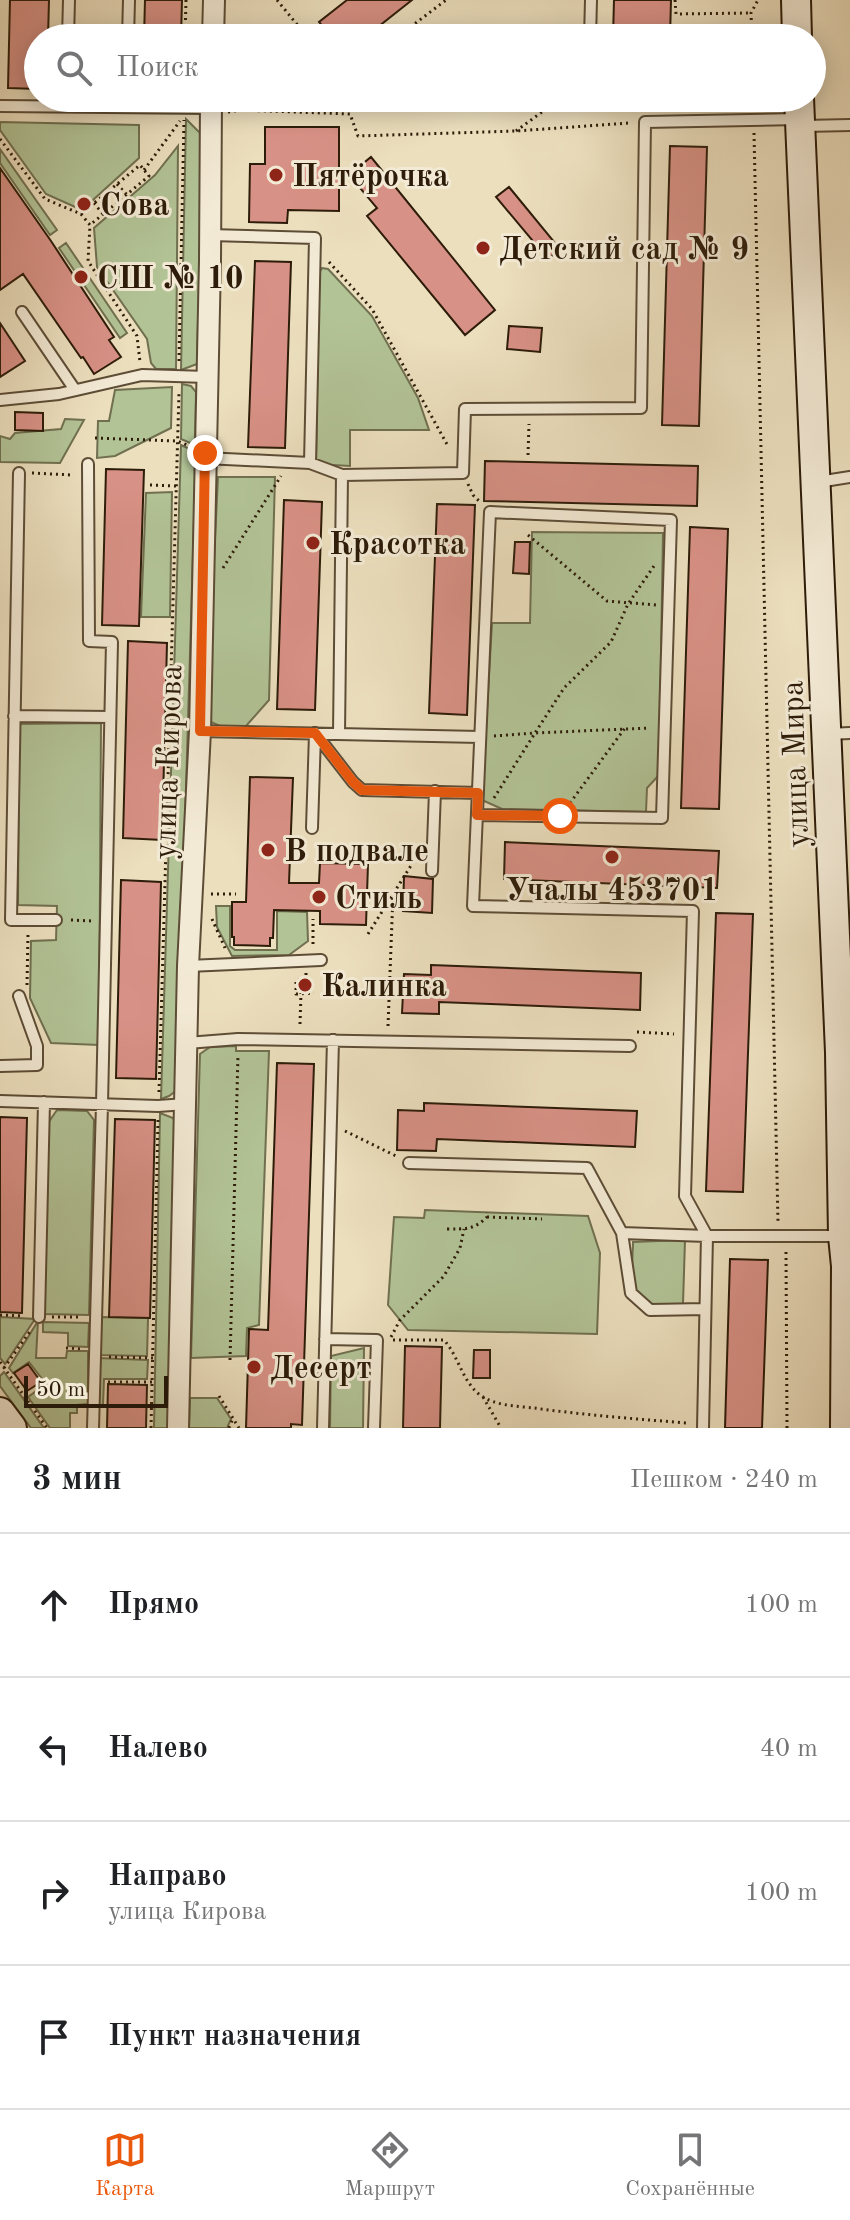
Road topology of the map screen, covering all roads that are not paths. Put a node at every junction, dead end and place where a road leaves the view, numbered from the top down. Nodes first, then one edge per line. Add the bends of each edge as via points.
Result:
1 (69, 0) edge
2 (129, 0) edge
3 (214, 0) edge
4 (591, 0) edge
5 (796, 0) edge
6 (68, 24) edge
7 (128, 24) edge
8 (213, 24) edge
9 (590, 24) edge
10 (797, 24) edge
11 (24, 105) edge
12 (0, 106) edge
13 (211, 112) edge
14 (800, 114) edge
15 (850, 125) edge
16 (210, 235) junction
17 (22, 312) dead end
18 (207, 377) junction
19 (75, 390) junction
20 (0, 400) edge
21 (205, 455) junction
22 (310, 463) junction
23 (88, 470) road end
24 (19, 473) road end
25 (342, 475) junction
26 (850, 477) edge
27 (816, 483) junction
28 (14, 716) junction
29 (110, 717) junction
30 (200, 731) junction
31 (315, 733) junction
32 (339, 734) junction
33 (838, 734) edge
34 (480, 737) junction
35 (435, 791) junction
36 (478, 793) junction
37 (480, 815) junction
38 (312, 828) dead end
39 (432, 871) dead end
40 (56, 920) road end
41 (314, 960) road end
42 (188, 966) junction
43 (19, 996) dead end
44 (333, 1040) junction
45 (187, 1043) junction
46 (630, 1046) dead end
47 (845, 1058) edge
48 (0, 1066) edge
49 (0, 1101) edge
50 (44, 1102) junction
51 (102, 1104) junction
52 (186, 1104) junction
53 (409, 1163) road end
54 (622, 1233) junction
55 (707, 1236) junction
56 (843, 1236) junction
57 (848, 1266) edge
58 (705, 1309) junction
59 (39, 1317) road end
60 (325, 1339) junction
61 (0, 1412) edge
62 (703, 1426) edge
63 (12, 1428) edge
64 (93, 1428) edge
65 (178, 1428) edge
66 (323, 1428) edge
67 (374, 1428) edge
68 (845, 1428) edge

1 - 6 lane
2 - 7 lane
3 - 8 street
4 - 9 lane
5 - 10 main road
11 - 12 lane
13 - 16 street, улица Кирова
14 - 15 lane
14 - 25 lane via 645,122 641,408 465,409 463,473
14 - 27 main road, улица Мира
16 - 18 street, улица Кирова
16 - 22 lane via 315,238
17 - 19 lane
18 - 19 lane via 142,375
18 - 21 street, улица Кирова
19 - 20 lane
21 - 22 lane
21 - 30 street, улица Кирова
22 - 25 lane
23 - 29 lane via 89,641 112,642
24 - 28 lane
25 - 32 lane
26 - 27 lane
27 - 33 main road, улица Мира
28 - 29 lane
28 - 40 lane via 11,920
29 - 51 lane
30 - 31 lane
30 - 42 street, улица Кирова
31 - 32 lane
31 - 35 lane via 362,790
31 - 38 lane
32 - 34 lane
33 - 47 main road, улица Мира
34 - 36 lane
34 - 37 lane via 490,512 671,520 662,818
35 - 36 lane
35 - 39 lane
36 - 37 lane
37 - 55 lane via 473,906 693,911 685,1196
41 - 42 lane
42 - 45 street, улица Кирова
43 - 48 lane via 37,1046 37,1065
44 - 45 lane
44 - 46 lane
44 - 60 lane
45 - 52 street, улица Кирова
47 - 56 main road, улица Мира
49 - 50 lane
50 - 51 lane
50 - 59 lane
51 - 52 lane
51 - 64 lane
52 - 65 street, улица Кирова
53 - 54 lane via 587,1168
54 - 55 lane
54 - 58 lane via 631,1293 650,1310
55 - 56 lane
55 - 58 lane
56 - 57 main road, улица Мира
57 - 68 main road, улица Мира
58 - 62 lane
60 - 66 lane
60 - 67 lane via 377,1340
61 - 63 main road

